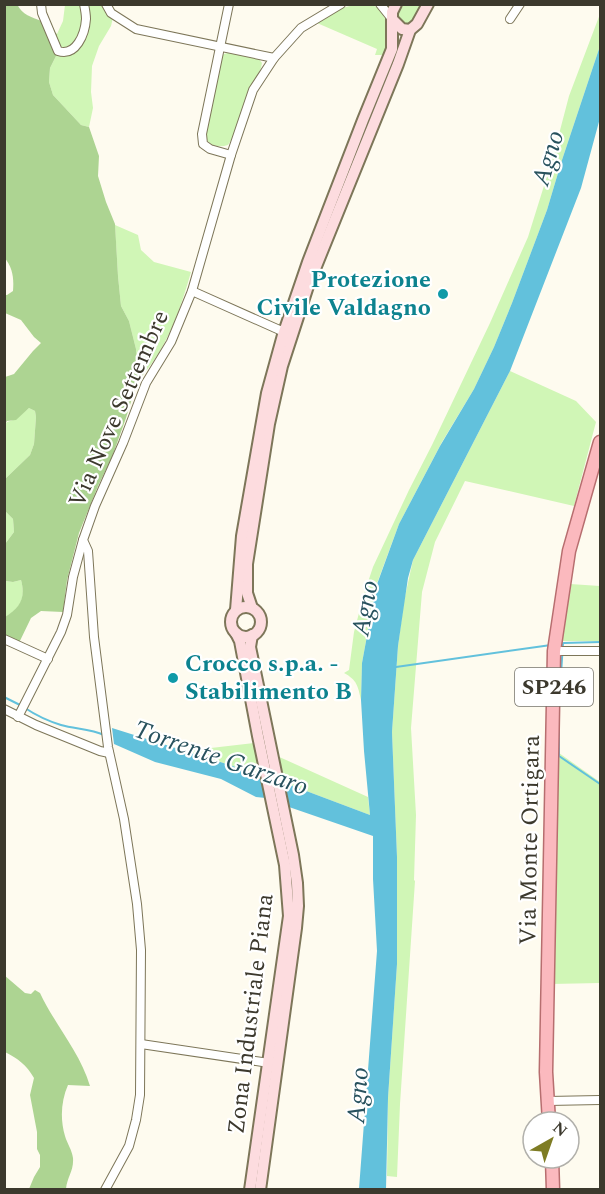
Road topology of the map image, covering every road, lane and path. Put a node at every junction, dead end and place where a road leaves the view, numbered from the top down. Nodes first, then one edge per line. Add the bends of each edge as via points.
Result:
1 (41, 4) edge
2 (84, 4) edge
3 (106, 4) edge
4 (229, 4) edge
5 (341, 4) edge
6 (380, 4) edge
7 (396, 4) edge
8 (428, 4) edge
9 (520, 4) edge
10 (392, 19) junction
11 (510, 19) dead end
12 (410, 30) junction
13 (220, 47) junction
14 (274, 58) junction
15 (231, 155) junction
16 (192, 291) junction
17 (284, 332) junction
18 (600, 442) edge
19 (83, 540) junction
20 (252, 608) junction
21 (236, 610) junction
22 (236, 633) junction
23 (252, 635) junction
24 (4, 639) edge
25 (554, 651) junction
26 (600, 651) edge
27 (48, 659) junction
28 (4, 709) edge
29 (18, 717) junction
30 (109, 750) junction
31 (141, 1044) junction
32 (269, 1063) junction
33 (600, 1100) edge
34 (548, 1101) junction
35 (548, 1110) edge
36 (552, 1170) edge
37 (107, 1190) edge
38 (250, 1190) edge
39 (260, 1190) edge
40 (553, 1190) edge

1 - 2 street via 58,51 64,53 81,40 86,20
3 - 13 street via 111,13 136,29
4 - 13 street
5 - 14 street, Via Nove Settembre via 301,28
6 - 10 street
7 - 10 main road
8 - 12 main road
9 - 11 street
10 - 12 main road via 402,29
10 - 17 main road via 392,49
12 - 20 main road via 311,277 282,366 247,564 247,592
13 - 14 street
13 - 15 street via 203,144
14 - 15 street, Via Nove Settembre via 253,90
15 - 16 street, Via Nove Settembre
16 - 17 street
16 - 19 street, Via Nove Settembre via 171,342 146,383
17 - 21 main road via 253,467
18 - 25 main road, Via Monte Ortigara / SP246 via 569,551
19 - 27 street via 67,615
19 - 30 street, Via Nove Settembre via 88,551 94,637
20 - 21 main road
20 - 23 main road via 261,620
21 - 22 main road via 231,619
22 - 23 main road
22 - 32 main road, Zona Industriale Piana via 285,865 289,916
23 - 39 main road, Zona Industriale Piana via 250,647 293,855 298,906
24 - 27 street
25 - 26 street
25 - 34 main road, Via Monte Ortigara / SP246
27 - 29 street
28 - 29 street
29 - 30 street via 88,747
30 - 31 street, Via Nove Settembre via 137,904
31 - 32 street
31 - 37 street, Via Nove Settembre via 136,1120 129,1146
32 - 38 main road, Zona Industriale Piana
33 - 34 street
34 - 35 main road, Via Monte Ortigara / SP246
36 - 40 main road

